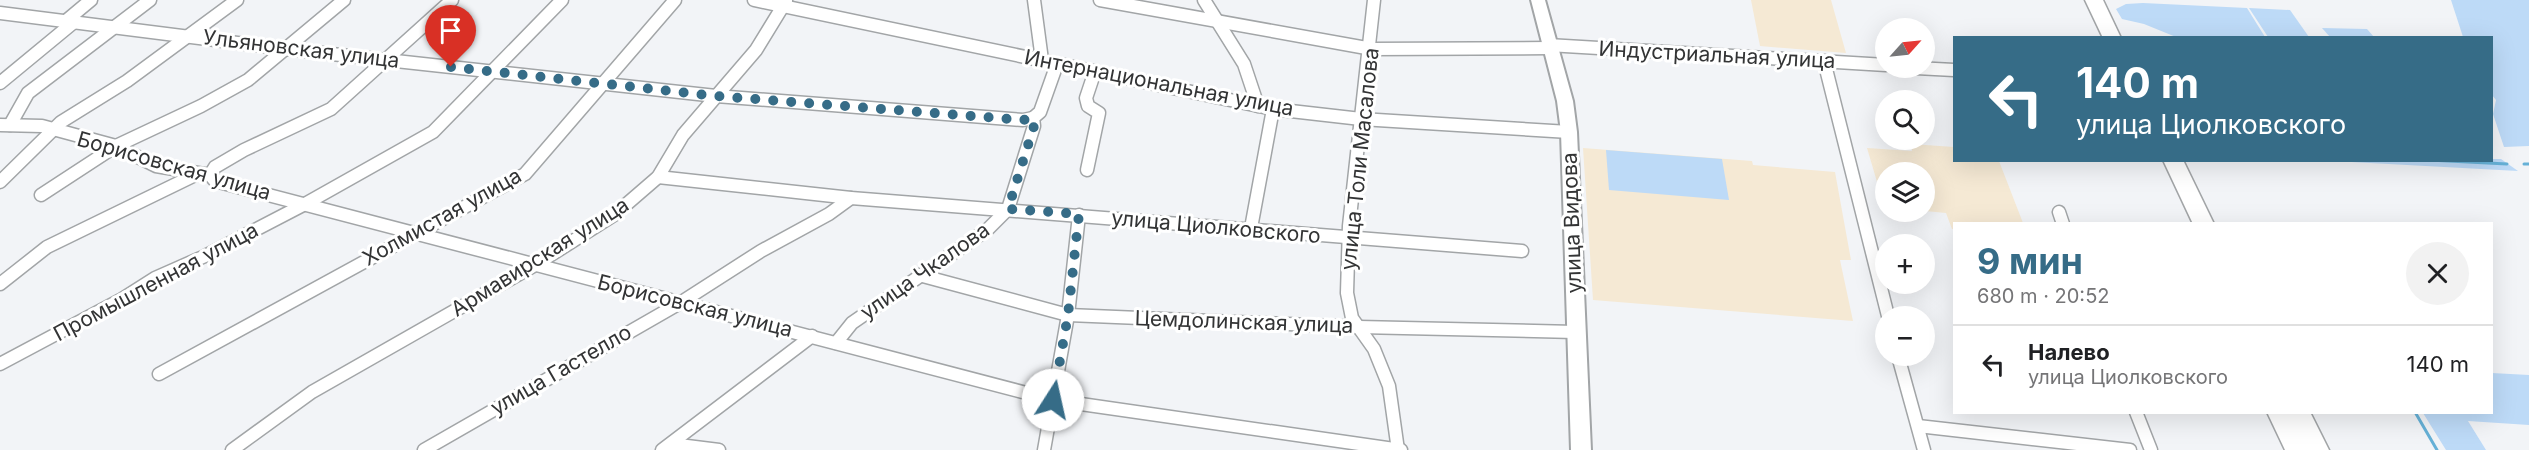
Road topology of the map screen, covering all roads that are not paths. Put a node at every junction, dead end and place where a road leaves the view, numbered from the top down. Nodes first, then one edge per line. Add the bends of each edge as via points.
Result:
1 (91, 0) edge
2 (150, 0) edge
3 (237, 0) edge
4 (344, 0) edge
5 (452, 0) edge
6 (562, 0) edge
7 (675, 0) edge
8 (754, 0) edge
9 (1034, 0) edge
10 (1100, 0) edge
11 (1204, 0) edge
12 (1374, 0) edge
13 (1538, 0) edge
14 (2079, 0) edge
15 (2094, 0) edge
16 (785, 3) edge
17 (0, 13) edge
18 (1217, 20) junction
19 (71, 21) junction
20 (114, 27) junction
21 (191, 36) junction
22 (2097, 36) edge
23 (2111, 36) edge
24 (1549, 47) junction
25 (286, 49) junction
26 (1372, 49) junction
27 (387, 60) junction
28 (1042, 60) junction
29 (1824, 61) junction
30 (1057, 63) junction
31 (1875, 64) edge
32 (1935, 69) edge
33 (1953, 70) edge
34 (1095, 71) junction
35 (494, 72) junction
36 (606, 82) junction
37 (0, 83) edge
38 (716, 96) junction
39 (1258, 106) junction
40 (1273, 109) junction
41 (1033, 118) junction
42 (1361, 119) junction
43 (5, 125) edge
44 (52, 130) junction
45 (1569, 132) junction
46 (116, 146) junction
47 (2159, 162) edge
48 (2174, 162) edge
49 (1087, 170) dead end
50 (195, 175) junction
51 (210, 175) junction
52 (658, 177) junction
53 (0, 182) edge
54 (41, 195) dead end
55 (851, 198) junction
56 (305, 204) junction
57 (1008, 209) junction
58 (1079, 214) junction
59 (2187, 222) edge
60 (2203, 222) edge
61 (1251, 228) junction
62 (412, 233) junction
63 (1348, 239) junction
64 (1522, 251) dead end
65 (535, 265) junction
66 (919, 275) junction
67 (0, 284) edge
68 (680, 303) junction
69 (1885, 306) edge
70 (1068, 315) junction
71 (1359, 327) junction
72 (1575, 332) junction
73 (812, 336) junction
74 (836, 343) junction
75 (0, 364) edge
76 (1901, 366) edge
77 (159, 374) dead end
78 (1053, 400) junction
79 (2137, 414) edge
80 (2279, 414) edge
81 (2299, 414) edge
82 (1918, 426) junction
83 (667, 447) edge
84 (232, 450) edge
85 (424, 450) edge
86 (720, 450) edge
87 (1044, 450) edge
88 (1399, 450) edge
89 (1581, 450) edge
90 (1924, 450) edge
91 (2130, 450) edge
92 (2151, 450) edge
93 (2296, 450) edge
94 (2317, 450) edge

1 - 19 street
2 - 20 street
3 - 21 street
4 - 25 street
5 - 27 street
6 - 35 street, Промышленная улица
7 - 36 street, Холмистая улица
8 - 16 street, Интернациональная улица
9 - 28 street
10 - 18 street, Индустриальная улица
11 - 18 street
12 - 26 street, улица Толи Масалова
13 - 24 street, улица Видова
14 - 22 highway
15 - 23 highway
16 - 28 street, Интернациональная улица
16 - 38 street, Армавирская улица via 756,50
17 - 19 street, Ульяновская улица
18 - 26 street, Индустриальная улица
18 - 39 street via 1238,49 1255,86
19 - 20 street, Ульяновская улица
19 - 37 street
20 - 21 street, Ульяновская улица
20 - 43 street via 28,93
21 - 25 street, Ульяновская улица
21 - 44 street
24 - 26 street, Индустриальная улица
24 - 29 street, Индустриальная улица
24 - 45 street, улица Видова
25 - 27 street, Ульяновская улица
25 - 46 street via 231,90
26 - 42 street, улица Толи Масалова
27 - 35 street, Ульяновская улица
27 - 51 street via 331,109 244,150
28 - 30 street, Интернациональная улица
29 - 31 street, Индустриальная улица
29 - 69 street
30 - 34 street, Интернациональная улица
30 - 41 street, улица Чкалова via 1040,112
32 - 33 street
34 - 39 street, Интернациональная улица
34 - 49 street via 1086,98 1088,106 1099,113
35 - 36 street, Ульяновская улица
35 - 56 street, Промышленная улица via 433,132
36 - 38 street, Ульяновская улица
36 - 62 street, Холмистая улица via 525,174
38 - 41 street, Ульяновская улица
38 - 52 street, Армавирская улица via 683,135
39 - 40 street, Интернациональная улица
40 - 42 street, Интернациональная улица
40 - 61 street
41 - 57 street, улица Чкалова via 1034,126
42 - 45 street, Интернациональная улица
42 - 63 street, улица Толи Масалова
43 - 44 street, Борисовская улица
44 - 46 street, Борисовская улица
44 - 53 street
45 - 72 street, улица Видова
46 - 50 street, Борисовская улица via 156,166
46 - 54 street
47 - 59 highway
48 - 60 highway
50 - 51 street, Борисовская улица
50 - 67 street via 46,247
51 - 56 street, Борисовская улица via 215,181
52 - 55 street, улица Циолковского
52 - 65 street, Армавирская улица via 614,215
55 - 57 street, улица Циолковского
55 - 68 street, улица Гастелло
56 - 62 street, Борисовская улица
56 - 75 street, Промышленная улица via 155,278
57 - 58 street, улица Циолковского
57 - 66 street, улица Чкалова via 988,229
58 - 61 street, улица Циолковского
58 - 70 street
61 - 63 street, улица Циолковского
62 - 65 street, Борисовская улица
62 - 77 street, Холмистая улица
63 - 64 street, улица Циолковского
63 - 71 street, улица Толи Масалова via 1348,308
65 - 68 street, Борисовская улица
65 - 84 street, Армавирская улица via 312,392
66 - 70 street, Цемдолинская улица
66 - 74 street, улица Чкалова via 852,323
68 - 73 street, Борисовская улица
68 - 85 street, улица Гастелло
70 - 71 street, Цемдолинская улица
70 - 78 street
71 - 72 street, Цемдолинская улица
71 - 88 street, улица Толи Масалова via 1390,383
72 - 89 street, улица Видова
73 - 74 street, Борисовская улица
73 - 83 street
74 - 78 street, Борисовская улица
76 - 82 street
78 - 87 street
78 - 88 street, Борисовская улица
79 - 92 street
80 - 93 highway
81 - 94 highway
82 - 90 street
82 - 91 street
83 - 86 street

